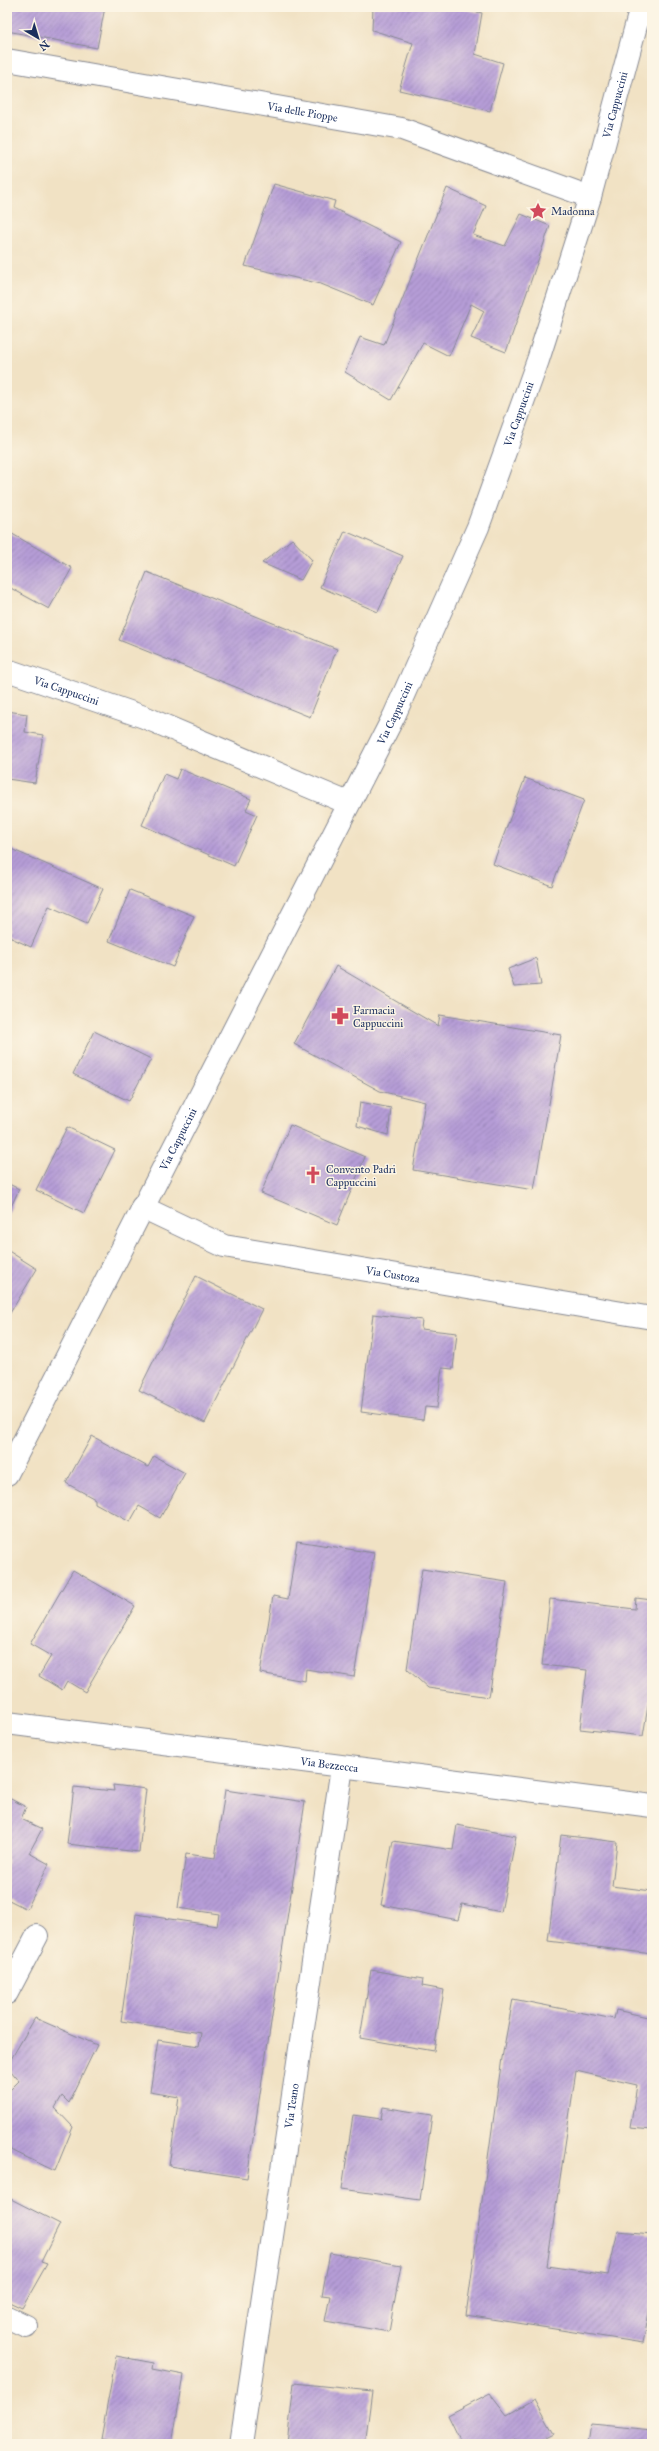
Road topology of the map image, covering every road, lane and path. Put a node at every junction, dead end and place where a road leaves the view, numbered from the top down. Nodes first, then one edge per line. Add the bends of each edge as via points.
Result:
1 (641, 7) edge
2 (7, 60) edge
3 (590, 197) junction
4 (7, 670) edge
5 (348, 803) junction
6 (142, 1207) junction
7 (652, 1318) edge
8 (7, 1474) edge
9 (7, 1724) edge
10 (342, 1767) junction
11 (652, 1806) edge
12 (37, 1936) dead end
13 (7, 1993) edge
14 (241, 2444) edge

1 - 3 street, Via Cappuccini
2 - 3 street, Via delle Pioppe via 402,129
3 - 5 street, Via Cappuccini via 538,360 478,527 394,716
4 - 5 street, Via Cappuccini via 144,717
5 - 6 street, Via Cappuccini
6 - 7 street, Via Custoza via 224,1246
6 - 8 street, Via Cappuccini
9 - 10 street, Via Bezzecca
10 - 11 street, Via Bezzecca
10 - 14 street, Via Teano
12 - 13 street

